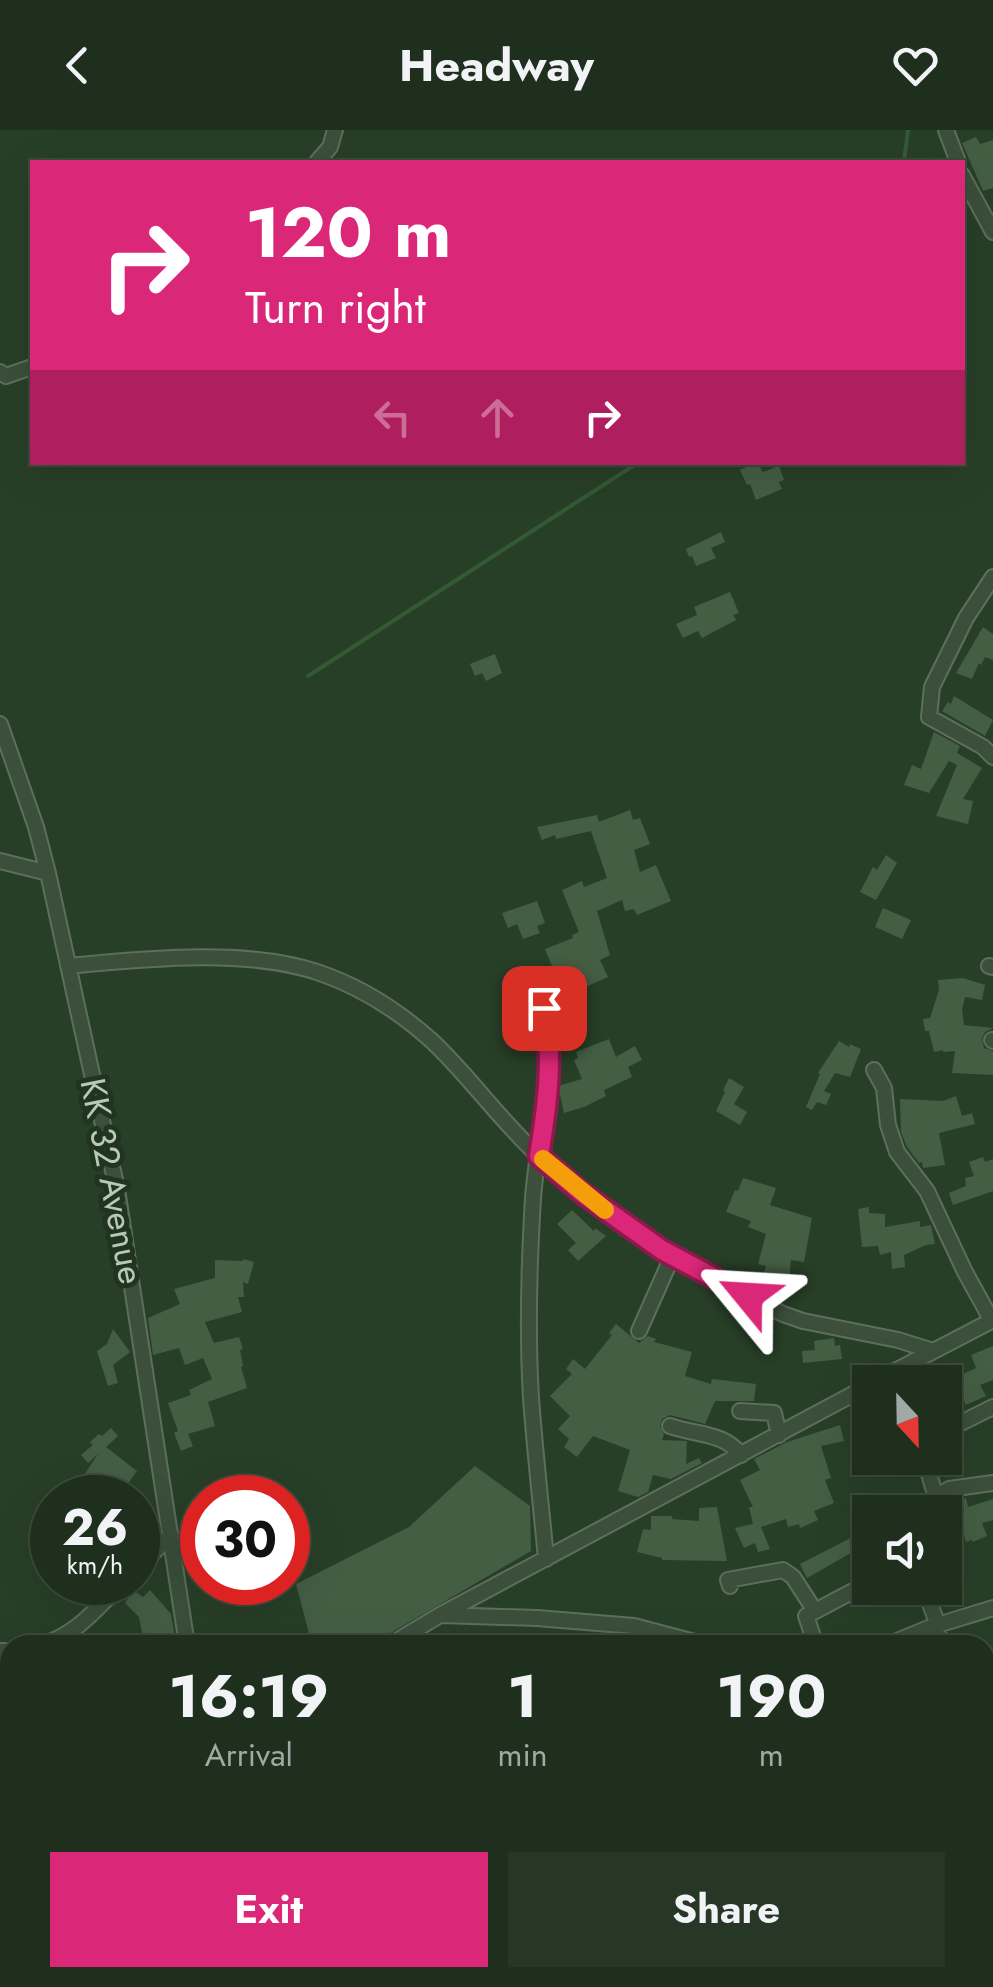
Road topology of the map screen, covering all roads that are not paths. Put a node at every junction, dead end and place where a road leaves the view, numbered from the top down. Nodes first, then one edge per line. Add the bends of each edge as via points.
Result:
1 (336, 130) edge
2 (946, 130) edge
3 (319, 160) edge
4 (957, 160) edge
5 (965, 181) edge
6 (993, 232) edge
7 (30, 368) edge
8 (0, 372) edge
9 (993, 577) edge
10 (0, 724) edge
11 (993, 757) edge
12 (0, 861) edge
13 (48, 873) junction
14 (68, 966) junction
15 (544, 1008) dead end
16 (874, 1070) dead end
17 (539, 1156) junction
18 (670, 1254) junction
19 (993, 1320) edge
20 (640, 1332) dead end
21 (933, 1351) junction
22 (907, 1365) edge
23 (852, 1395) edge
24 (993, 1407) edge
25 (740, 1411) dead end
26 (962, 1422) edge
27 (670, 1426) dead end
28 (779, 1435) junction
29 (741, 1455) junction
30 (993, 1482) edge
31 (940, 1495) edge
32 (171, 1535) junction
33 (160, 1546) edge
34 (546, 1559) junction
35 (730, 1586) dead end
36 (852, 1591) edge
37 (100, 1605) edge
38 (928, 1605) edge
39 (993, 1608) edge
40 (815, 1611) junction
41 (440, 1614) junction
42 (934, 1626) junction
43 (64, 1635) edge
44 (186, 1635) edge
45 (411, 1635) edge
46 (668, 1635) edge
47 (813, 1635) edge
48 (912, 1635) edge
49 (940, 1635) edge

1 - 3 street
2 - 4 street
5 - 6 street
7 - 8 street
9 - 11 street via 932,687 929,718
10 - 13 street, KK 32 Avenue
12 - 13 street
13 - 14 street, KK 32 Avenue
14 - 17 street via 243,960 314,971 351,985 433,1042
14 - 32 street, KK 32 Avenue via 120,1205
15 - 17 street via 549,1066
16 - 19 street via 897,1152 927,1191
17 - 18 street
17 - 34 street via 530,1366
18 - 20 street
18 - 21 street via 793,1318
19 - 21 street
21 - 22 street
23 - 28 street
24 - 26 street
25 - 28 street via 774,1413
27 - 29 street via 732,1443
28 - 29 street
29 - 34 street
30 - 31 street
32 - 33 street
32 - 44 street, KK 32 Avenue
34 - 41 street
35 - 40 street via 728,1580 783,1570
36 - 40 street
37 - 43 street
38 - 42 street
39 - 42 street
40 - 47 street via 806,1616
41 - 45 street
41 - 46 street via 634,1626
42 - 48 street
42 - 49 street

